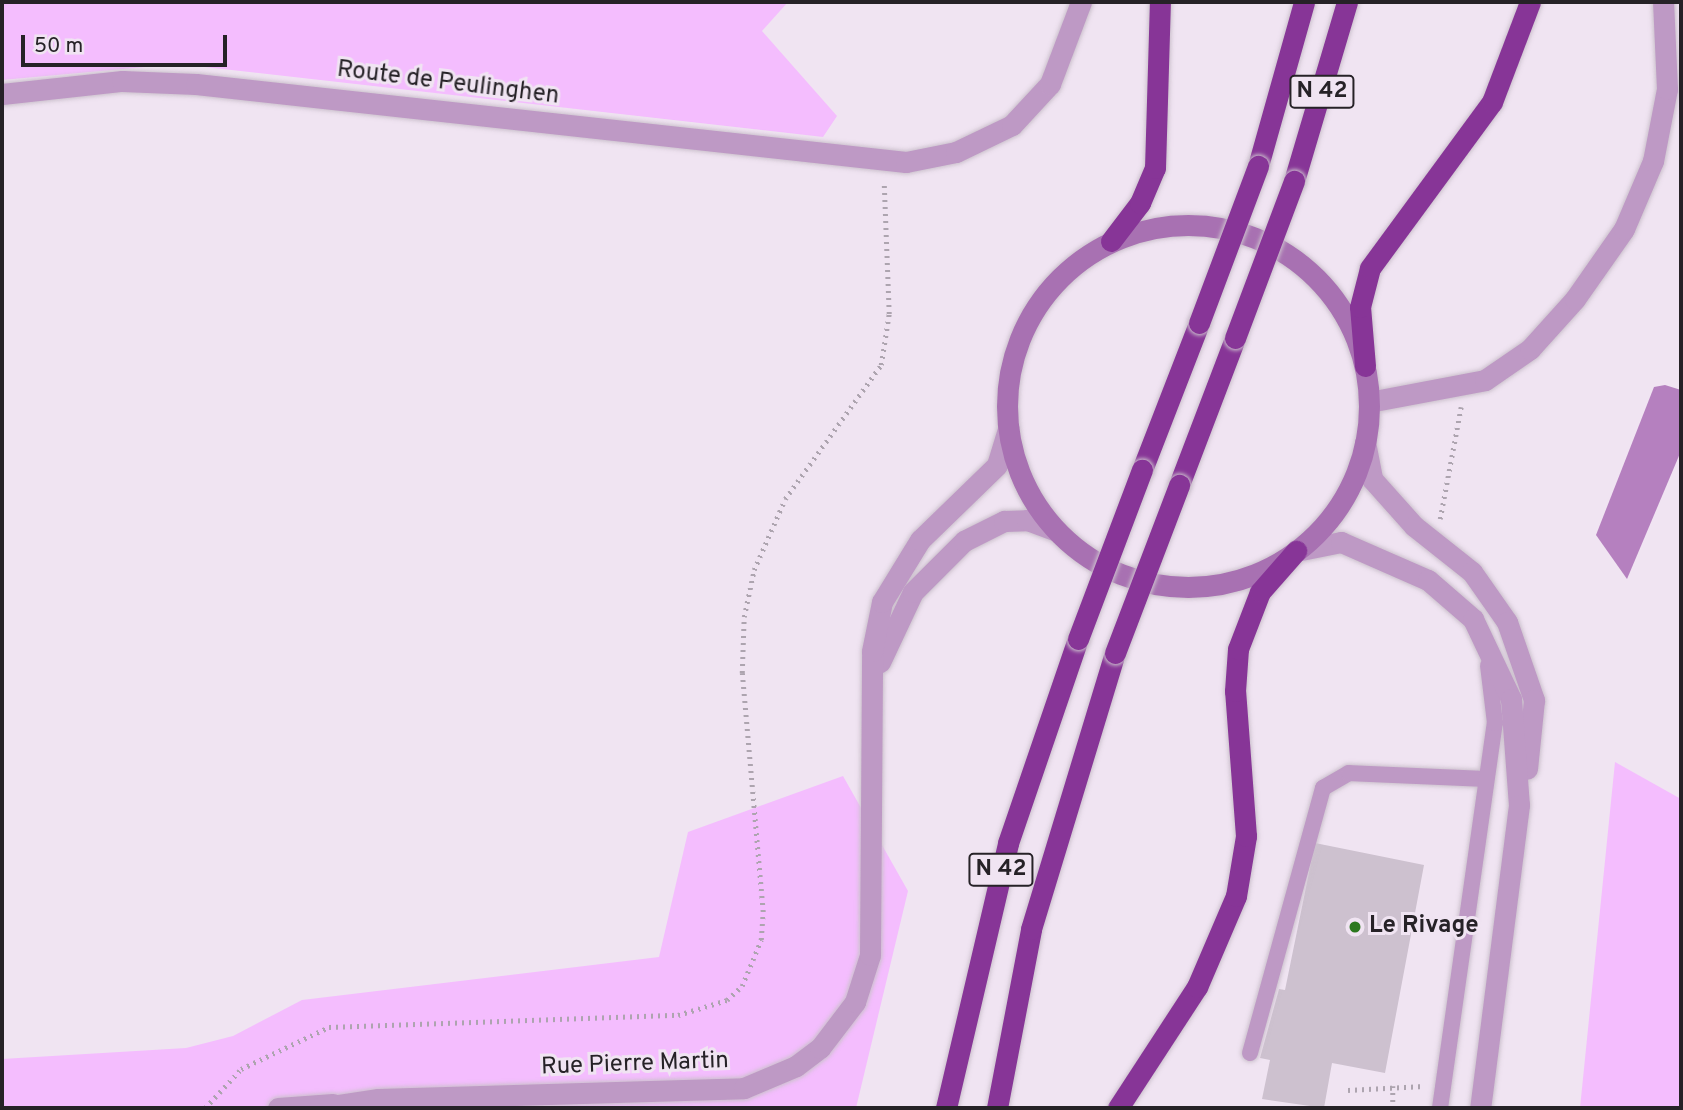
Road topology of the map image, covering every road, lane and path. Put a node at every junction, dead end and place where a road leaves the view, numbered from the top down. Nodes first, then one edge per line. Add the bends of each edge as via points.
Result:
1 (1081, 2) edge
2 (1160, 2) edge
3 (1304, 2) edge
4 (1347, 2) edge
5 (1530, 2) edge
6 (1663, 2) edge
7 (2, 94) edge
8 (887, 161) junction
9 (1111, 241) junction
10 (1365, 366) junction
11 (1462, 389) junction
12 (1369, 401) junction
13 (1008, 428) junction
14 (1365, 442) junction
15 (1055, 530) junction
16 (1434, 541) junction
17 (1296, 551) junction
18 (1473, 619) junction
19 (872, 688) junction
20 (1484, 779) junction
21 (1519, 805) junction
22 (1250, 1053) dead end
23 (1393, 1086) junction
24 (1442, 1086) junction
25 (1348, 1090) dead end
26 (326, 1106) edge
27 (205, 1108) edge
28 (278, 1108) edge
29 (946, 1108) edge
30 (997, 1108) edge
31 (1118, 1108) edge
32 (1393, 1108) edge
33 (1440, 1108) edge
34 (1480, 1108) edge

1 - 8 street, Route de Peulinghen via 1050,84 1012,125 956,152
2 - 9 highway via 1155,168 1140,203
3 - 29 highway, N 42, bridge via 1258,166 1078,639 1008,843
4 - 30 highway, N 42, bridge via 1294,181 1115,653 1031,929
5 - 10 highway via 1492,102 1370,268 1360,307
6 - 11 street via 1667,89 1639,200 1550,331 1508,367
7 - 8 street, Route de Peulinghen via 122,81 196,84
8 - 27 path via 881,204 889,314 881,365 785,499 758,559 744,617 742,673 763,912 761,940 742,986 727,1000 678,1015 329,1027 241,1069
9 - 10 street via 1186,224 1261,239 1300,263 1328,290 1349,323
9 - 13 street via 1064,273 1030,318 1010,371
10 - 12 street
11 - 12 street
11 - 16 path via 1458,444
12 - 14 street
13 - 15 street via 1023,482
13 - 19 street, Rue Pierre Martin via 997,465 939,520 893,578 875,628
14 - 16 street via 1372,479
14 - 17 street via 1336,511
15 - 17 street via 1099,565 1171,587 1228,583
15 - 19 street, Rue Pierre Martin via 1004,521 944,557 898,615
16 - 21 street via 1484,586 1526,665 1535,721
17 - 18 street via 1326,542 1373,551 1428,580
17 - 31 highway via 1260,592 1238,649 1246,836 1236,896 1197,988
18 - 20 lane via 1496,707
18 - 21 street via 1511,699
19 - 26 street, Rue Pierre Martin via 870,955 855,1002 804,1060 771,1079 715,1091
20 - 22 lane via 1349,773 1323,788 1313,806 1275,978
20 - 24 lane
21 - 34 street
23 - 24 path
23 - 25 path
23 - 32 path
24 - 33 lane
26 - 28 street, Rue Pierre Martin

